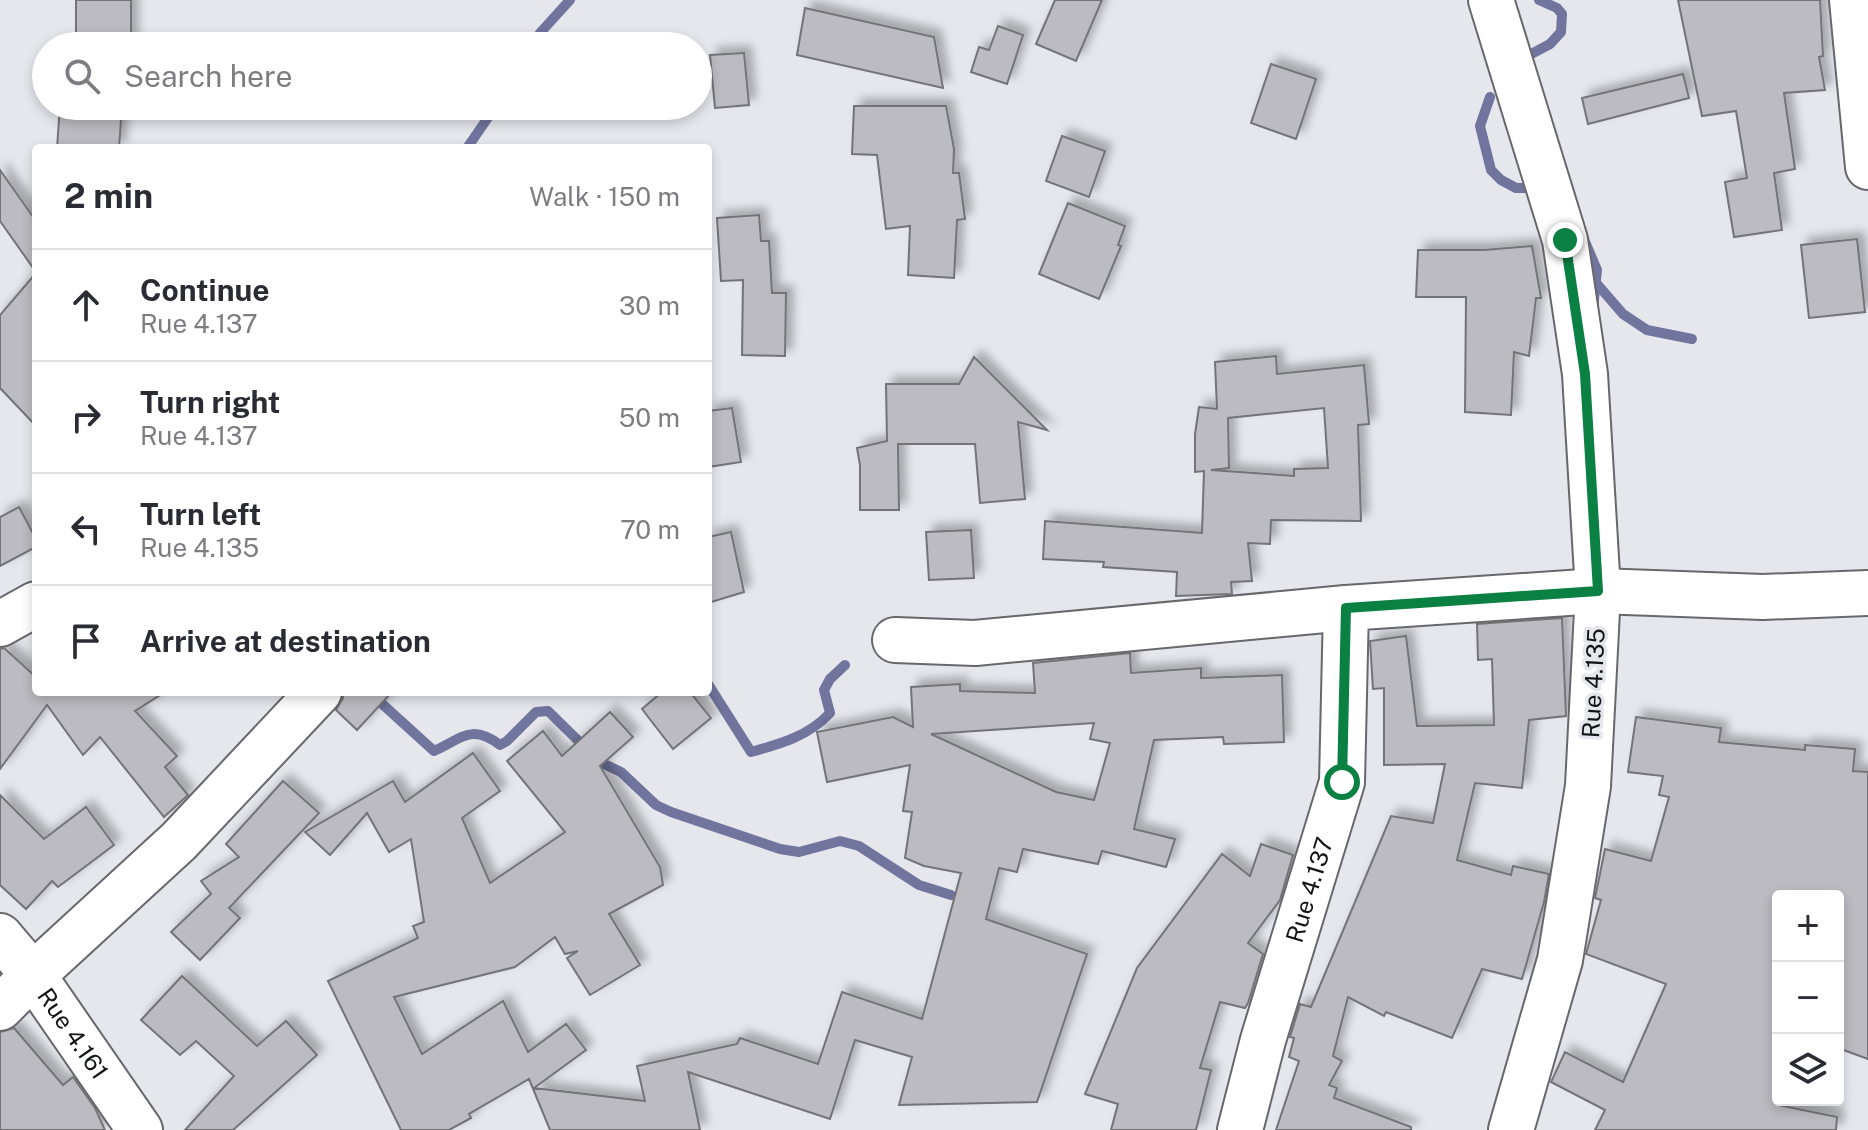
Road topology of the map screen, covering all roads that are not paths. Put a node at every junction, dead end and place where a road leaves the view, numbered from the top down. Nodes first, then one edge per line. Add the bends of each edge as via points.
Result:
1 (1491, 0) edge
2 (1852, 0) edge
3 (1868, 167) edge
4 (1598, 591) junction
5 (1868, 593) edge
6 (32, 606) edge
7 (1346, 608) junction
8 (0, 624) edge
9 (895, 640) dead end
10 (315, 696) edge
11 (0, 936) edge
12 (33, 975) junction
13 (0, 1008) edge
14 (140, 1130) edge
15 (1240, 1130) edge
16 (1511, 1130) edge

1 - 4 street, Rue 4.135 via 1565,240 1585,374
2 - 3 street
4 - 5 street via 1763,597
4 - 7 street
4 - 16 street, Rue 4.135 via 1588,786 1560,960
6 - 8 street
7 - 9 street via 987,642
7 - 15 street, Rue 4.137 via 1342,782
10 - 12 street via 179,841
11 - 12 street
12 - 13 street, Rue 4.161
12 - 14 street, Rue 4.161

